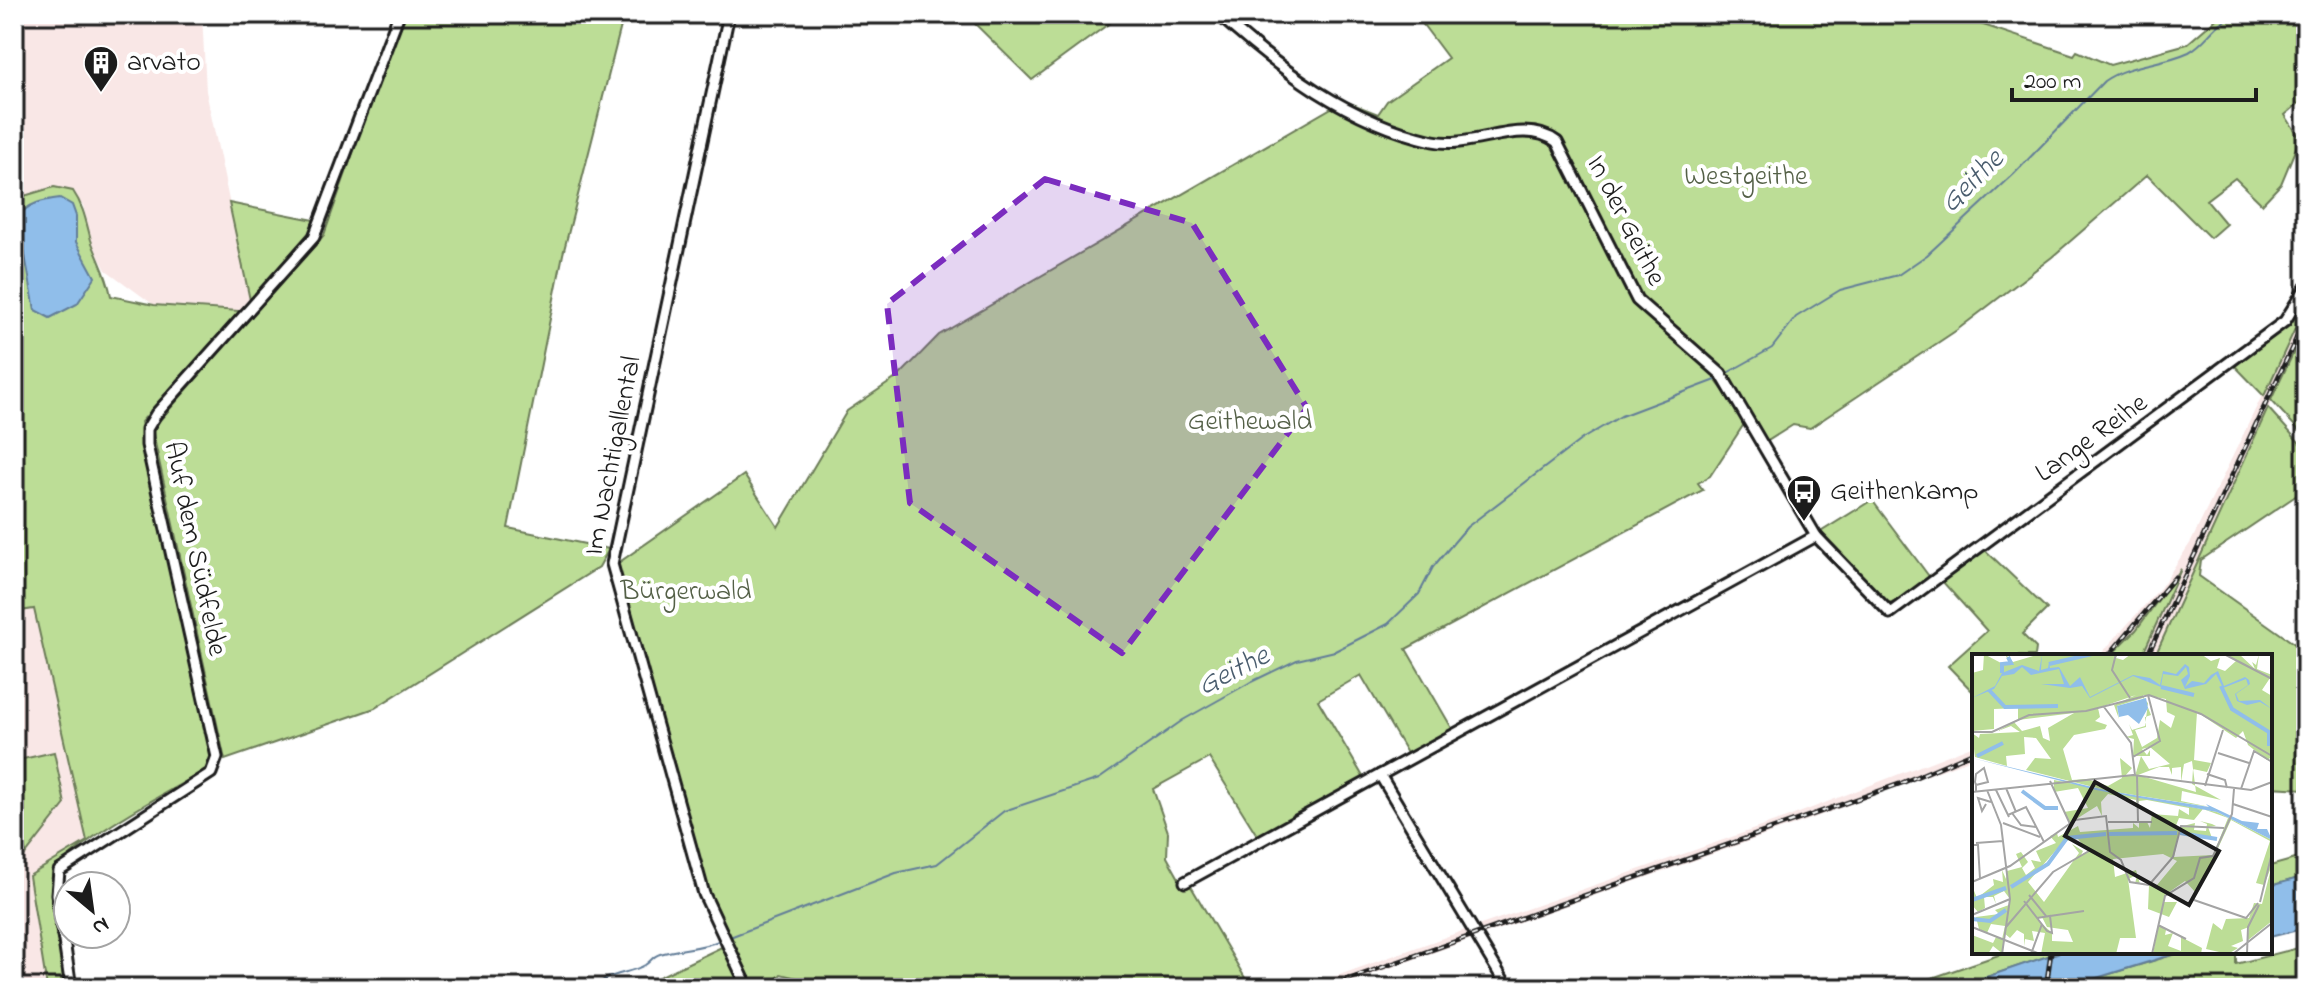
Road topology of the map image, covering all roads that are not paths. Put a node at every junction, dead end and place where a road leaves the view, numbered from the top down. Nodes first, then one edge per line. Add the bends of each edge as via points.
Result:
1 (399, 14) edge
2 (729, 14) edge
3 (1218, 14) edge
4 (2306, 287) edge
5 (1816, 536) junction
6 (1890, 613) joint
7 (1380, 775) junction
8 (1185, 882) dead end
9 (71, 988) edge
10 (748, 988) edge
11 (1508, 988) edge

1 - 9 street, Auf dem Südfelde via 314,237 147,429 217,757 211,773 59,871 57,894
2 - 10 street, Im Nachtigallental via 612,564 704,894
3 - 5 street, In der Geithe via 1295,79 1338,104 1413,135 1463,144 1535,131 1557,142 1637,300 1721,374
4 - 6 street, Lange Reihe via 2285,321
5 - 6 street, In der Geithe
5 - 7 street
7 - 8 street
7 - 11 street

